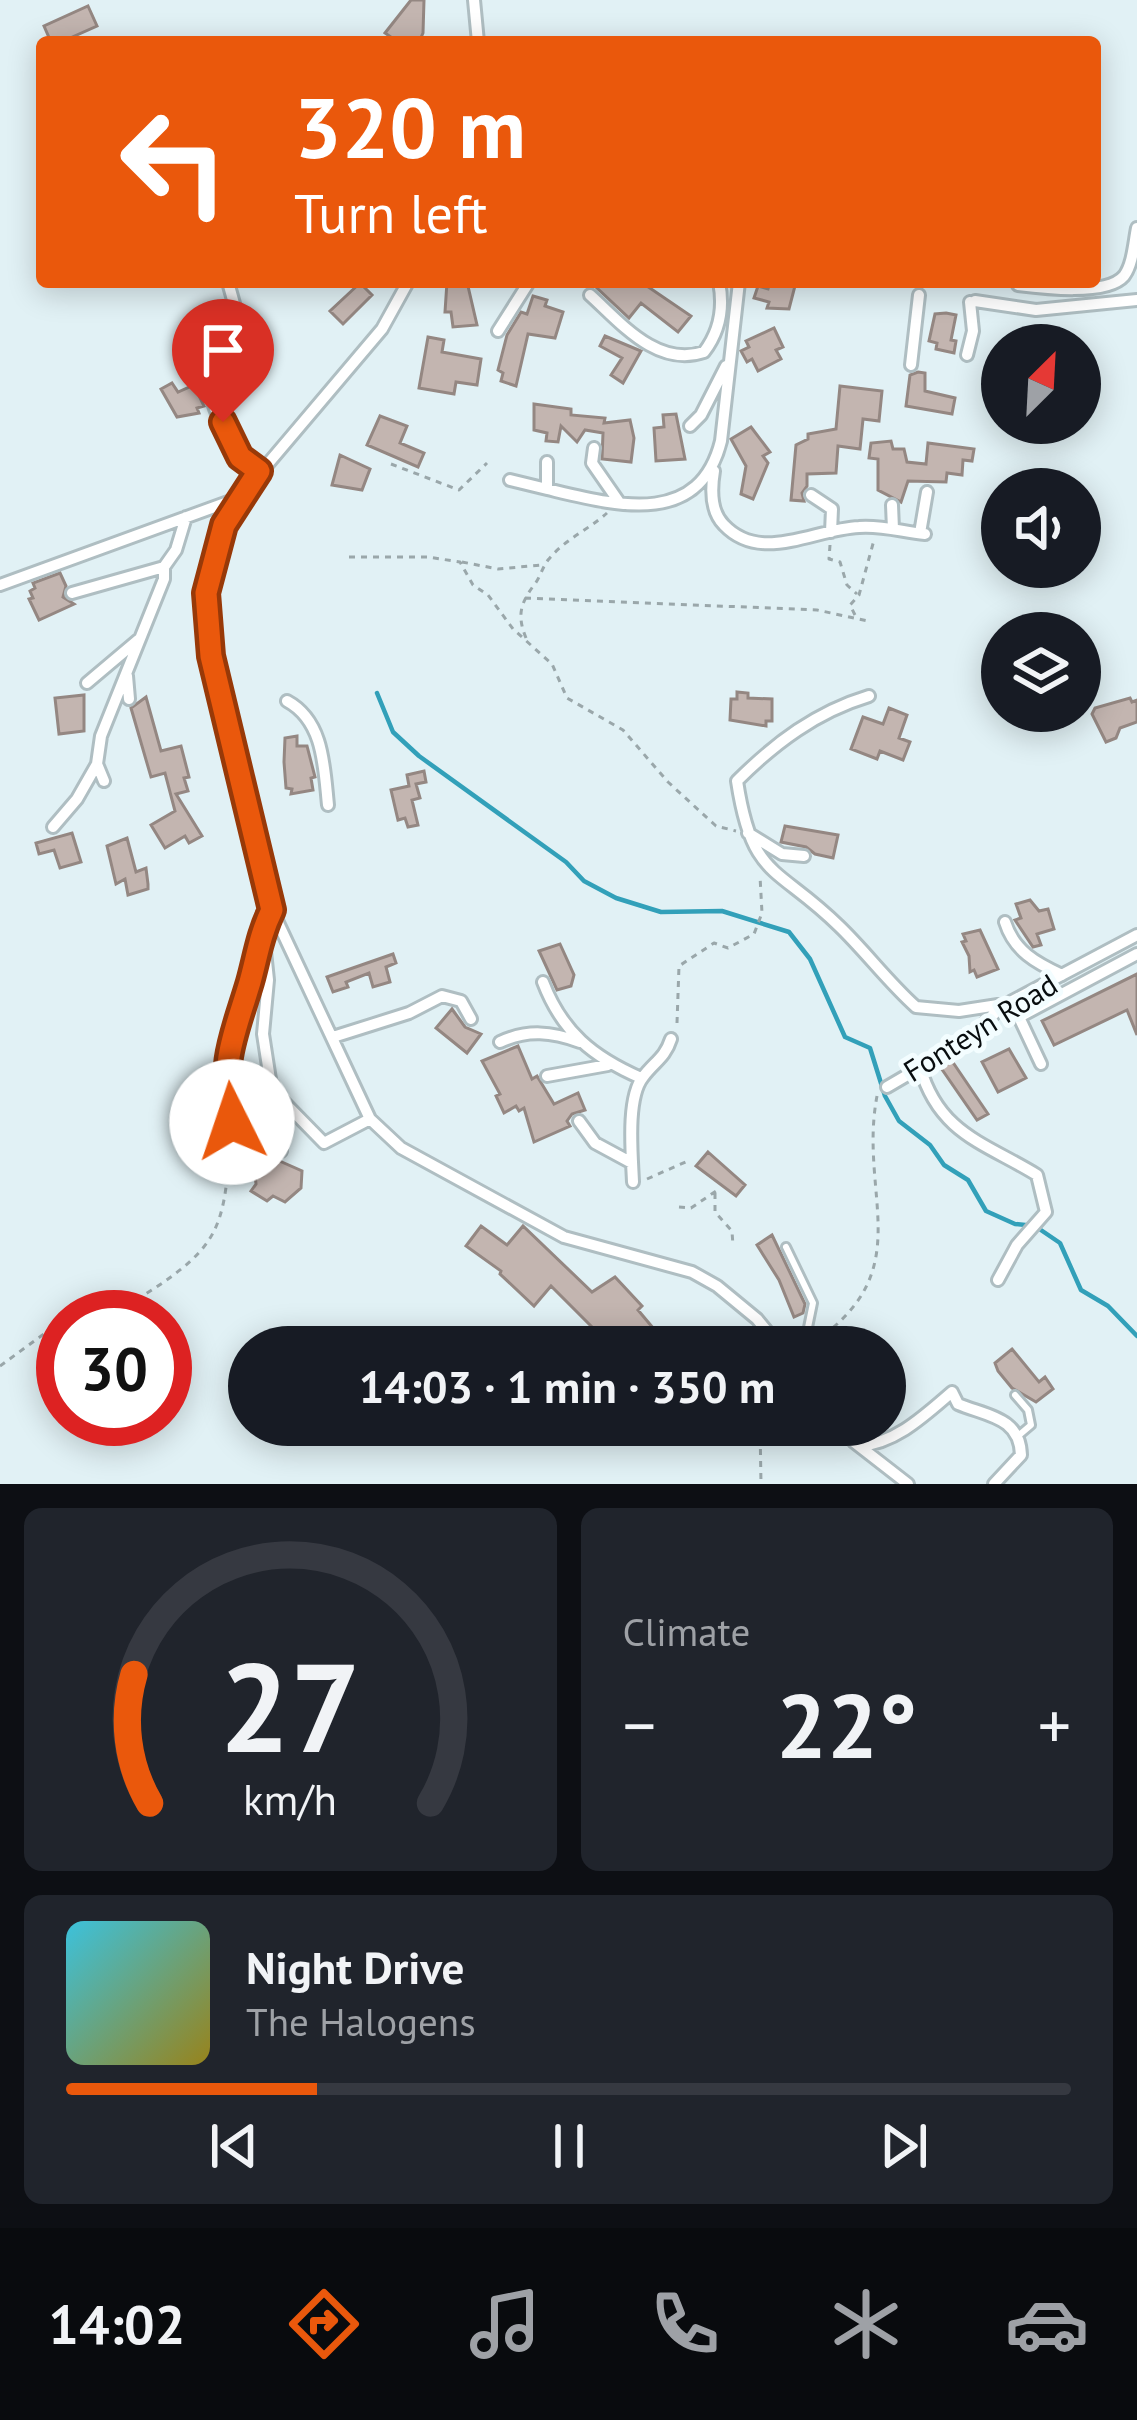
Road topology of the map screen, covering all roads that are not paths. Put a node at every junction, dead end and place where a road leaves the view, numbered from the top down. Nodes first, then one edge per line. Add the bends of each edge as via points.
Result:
1 (474, 0) edge
2 (477, 36) edge
3 (1137, 228) edge
4 (1101, 285) edge
5 (230, 288) edge
6 (405, 288) edge
7 (525, 288) edge
8 (720, 288) edge
9 (738, 288) edge
10 (590, 295) dead end
11 (919, 295) dead end
12 (1137, 300) edge
13 (498, 331) dead end
14 (968, 355) dead end
15 (730, 358) junction
16 (911, 364) dead end
17 (690, 426) dead end
18 (594, 448) dead end
19 (548, 462) dead end
20 (716, 462) junction
21 (259, 471) junction
22 (510, 480) dead end
23 (547, 489) junction
24 (927, 492) dead end
25 (811, 495) dead end
26 (239, 498) junction
27 (618, 502) junction
28 (892, 505) dead end
29 (186, 518) junction
30 (893, 529) junction
31 (832, 532) junction
32 (164, 567) junction
33 (0, 586) edge
34 (72, 593) dead end
35 (140, 638) junction
36 (127, 673) junction
37 (87, 683) dead end
38 (868, 696) dead end
39 (129, 699) dead end
40 (287, 701) dead end
41 (97, 764) junction
42 (104, 781) dead end
43 (328, 805) dead end
44 (53, 826) dead end
45 (745, 832) junction
46 (804, 856) dead end
47 (272, 910) junction
48 (1005, 922) dead end
49 (262, 929) junction
50 (1137, 935) edge
51 (1137, 954) edge
52 (1062, 975) junction
53 (543, 982) dead end
54 (1013, 1001) junction
55 (998, 1005) dead end
56 (1018, 1017) junction
57 (471, 1019) dead end
58 (333, 1037) junction
59 (670, 1039) dead end
60 (500, 1042) dead end
61 (583, 1043) junction
62 (611, 1064) junction
63 (1041, 1064) dead end
64 (920, 1067) junction
65 (266, 1072) junction
66 (547, 1076) dead end
67 (641, 1078) junction
68 (887, 1087) road end
69 (370, 1119) junction
70 (579, 1121) dead end
71 (230, 1145) road end
72 (281, 1150) dead end
73 (632, 1163) junction
74 (636, 1180) road end
75 (786, 1247) dead end
76 (998, 1280) dead end
77 (763, 1326) edge
78 (809, 1326) edge
79 (1016, 1395) dead end
80 (906, 1425) edge
81 (1018, 1436) junction
82 (859, 1446) edge
83 (908, 1484) edge
84 (994, 1484) edge

1 - 2 street
3 - 4 street via 1127,273
5 - 21 street via 243,336 219,362 211,391 229,440
6 - 21 street via 382,329
7 - 13 street
8 - 10 street via 719,322 704,352 692,356 631,335
9 - 15 street
11 - 16 street
12 - 14 street via 1036,310 973,302
15 - 17 street
15 - 20 street
18 - 27 street via 592,464
19 - 23 street
20 - 27 street via 689,495
20 - 31 street via 716,516 747,542
21 - 26 street
22 - 23 street
23 - 27 street
24 - 30 street via 922,533
25 - 31 street via 832,509
26 - 29 street
26 - 47 street via 206,593 211,656
28 - 30 street
29 - 32 street
29 - 33 street
30 - 31 street
32 - 34 street
32 - 35 street
35 - 36 street
35 - 37 street
36 - 39 street
36 - 41 street
38 - 45 street via 813,719 737,781
40 - 43 street via 303,710 321,747
41 - 42 street
41 - 44 street
45 - 46 street via 782,854
45 - 55 street via 769,872 839,926 916,1006
47 - 49 street
47 - 58 street
48 - 52 street via 1022,952
49 - 65 street
49 - 71 street via 228,1045
50 - 52 street, Fonteyn Road
51 - 56 street
52 - 54 street, Fonteyn Road
53 - 61 street
54 - 56 street
54 - 64 street, Fonteyn Road
56 - 63 street
57 - 58 street via 461,1001 442,996
58 - 69 street
59 - 67 street
60 - 61 street via 540,1032
61 - 62 street
62 - 66 street
62 - 67 street
64 - 68 street, Fonteyn Road
64 - 76 street via 936,1105 962,1132 1037,1175 1046,1212
65 - 69 street via 324,1143
65 - 72 street
67 - 73 street
69 - 77 street via 401,1148 478,1194 564,1237 692,1272
70 - 73 street via 595,1143
73 - 74 street
75 - 78 lane via 813,1304
79 - 81 lane via 1031,1425
80 - 81 street via 952,1392 958,1404 1000,1419
81 - 84 street via 1021,1455
82 - 83 street

